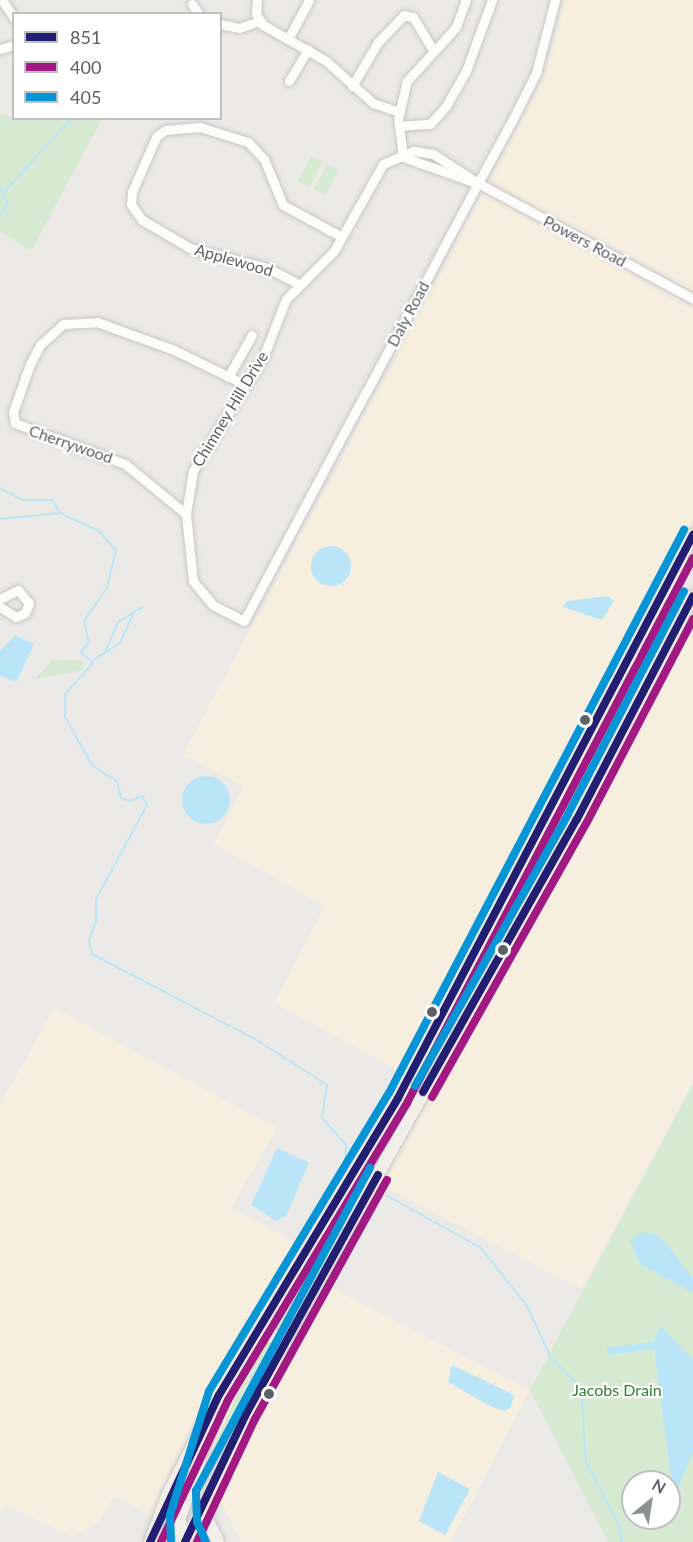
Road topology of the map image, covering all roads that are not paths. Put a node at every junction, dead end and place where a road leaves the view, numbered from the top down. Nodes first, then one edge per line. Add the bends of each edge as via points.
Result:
1 (257, 0) edge
2 (309, 0) edge
3 (466, 0) edge
4 (492, 0) edge
5 (555, 0) edge
6 (3, 3) edge
7 (192, 4) dead end
8 (198, 12) edge
9 (12, 15) edge
10 (0, 17) edge
11 (259, 21) junction
12 (222, 24) edge
13 (288, 39) junction
14 (308, 49) junction
15 (433, 50) junction
16 (289, 81) dead end
17 (352, 86) junction
18 (399, 112) junction
19 (399, 126) junction
20 (433, 154) junction
21 (403, 157) junction
22 (428, 168) junction
23 (478, 183) junction
24 (342, 237) junction
25 (300, 285) junction
26 (693, 299) edge
27 (252, 335) dead end
28 (228, 376) junction
29 (246, 385) junction
30 (186, 514) junction
31 (693, 535) edge
32 (680, 560) junction
33 (0, 599) edge
34 (692, 599) edge
35 (0, 607) edge
36 (244, 621) joint
37 (628, 656) junction
38 (643, 692) junction
39 (567, 769) junction
40 (577, 819) junction
41 (499, 897) junction
42 (518, 925) junction
43 (423, 1048) junction
44 (418, 1101) junction
45 (318, 1228) junction
46 (342, 1240) junction
47 (266, 1313) junction
48 (286, 1337) junction
49 (219, 1395) junction
50 (206, 1495) junction
51 (151, 1538) edge
52 (142, 1542) edge
53 (184, 1542) edge
54 (218, 1542) edge

1 - 11 street
2 - 13 street
3 - 15 street via 456,27
4 - 19 street via 466,71 446,106 430,124
5 - 23 street, Daly Road via 542,59
6 - 9 street
6 - 10 street
7 - 8 street
11 - 12 street via 239,28
11 - 13 street
13 - 14 street
14 - 16 street
14 - 17 street
15 - 17 street via 413,17 404,15 378,42
15 - 18 street via 407,81
17 - 18 street via 373,103
18 - 19 street
19 - 21 street
20 - 21 street via 414,151
20 - 22 street
20 - 23 street
21 - 22 street
21 - 24 street, Chimney Hill Drive via 383,164
22 - 23 street
23 - 26 street, Powers Road
23 - 36 street, Daly Road
24 - 25 street, Chimney Hill Drive via 324,264
24 - 25 street, Applewood via 283,205 264,159 248,142 200,128 165,130 156,137 132,192 131,204 142,220 190,248 268,268
25 - 29 street, Chimney Hill Drive via 286,299
27 - 28 street
28 - 29 street, Cherrywood
28 - 30 street, Cherrywood via 137,335 80,321 63,324 40,345 12,412 15,423 25,428 125,464
29 - 30 street, Chimney Hill Drive via 193,471
30 - 36 street, Chimney Hill Drive via 193,580 213,604
31 - 32 main road
32 - 34 main road via 672,597
32 - 37 main road
33 - 35 street via 18,590 29,603 16,617
34 - 38 main road
37 - 38 main road via 645,664
37 - 39 main road
38 - 40 main road
39 - 40 main road via 555,810 563,818
39 - 41 main road
40 - 42 main road
41 - 42 main road via 518,898
41 - 43 main road
42 - 44 main road
43 - 44 main road via 412,1089
43 - 45 main road
44 - 46 main road
45 - 46 main road via 330,1228
45 - 47 main road
46 - 48 main road
47 - 48 main road via 272,1337
47 - 49 main road
48 - 50 main road
49 - 51 main road
49 - 53 main road via 180,1517
50 - 53 main road
50 - 54 main road via 207,1519
51 - 52 main road

